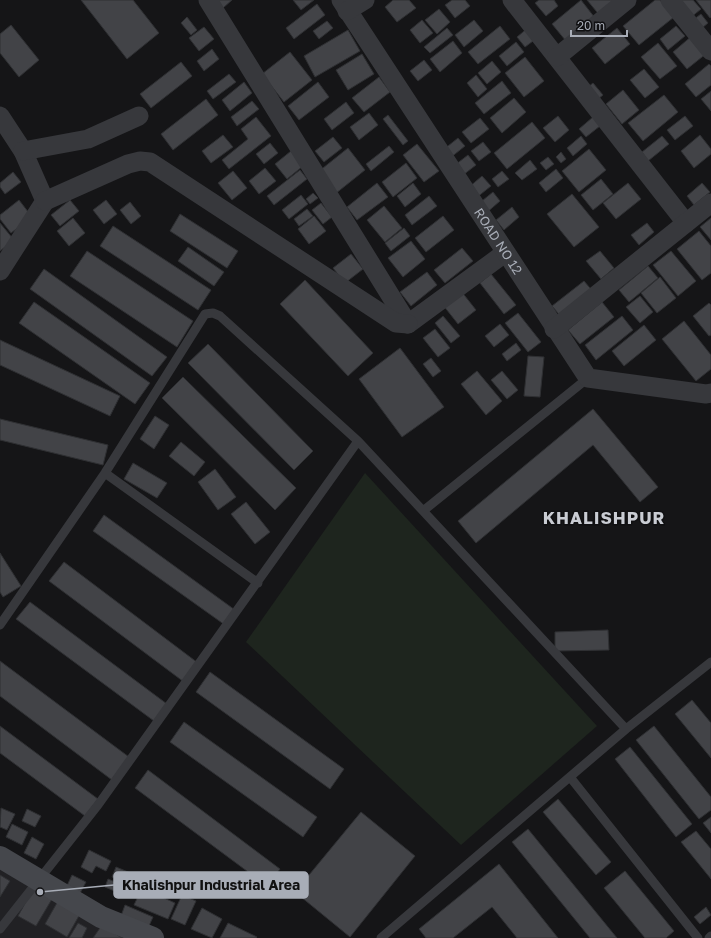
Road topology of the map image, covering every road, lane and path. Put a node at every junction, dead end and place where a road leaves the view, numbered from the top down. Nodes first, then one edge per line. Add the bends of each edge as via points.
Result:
1 (208, 0) edge
2 (365, 0) edge
3 (512, 0) edge
4 (627, 0) edge
5 (670, 0) edge
6 (344, 6) edge
7 (711, 51) edge
8 (557, 57) junction
9 (0, 116) edge
10 (139, 116) dead end
11 (23, 151) junction
12 (45, 201) junction
13 (711, 203) edge
14 (686, 223) junction
15 (505, 253) junction
16 (0, 271) edge
17 (408, 324) junction
18 (554, 329) junction
19 (588, 378) junction
20 (711, 393) edge
21 (358, 440) junction
22 (106, 473) junction
23 (423, 511) junction
24 (258, 583) junction
25 (0, 625) edge
26 (711, 662) edge
27 (626, 729) junction
28 (570, 777) junction
29 (0, 857) edge
30 (40, 880) junction
31 (0, 929) edge
32 (153, 938) edge
33 (381, 938) edge
34 (698, 938) edge

1 - 17 street
2 - 6 street
3 - 8 street
4 - 8 street
5 - 7 street
6 - 15 street, ROAD NO 12
8 - 14 street
9 - 11 street
10 - 11 street via 88,139
11 - 12 street
12 - 16 street
12 - 17 street via 128,164 140,160 150,162 396,323
13 - 14 street
14 - 18 street
15 - 17 street
15 - 18 street, ROAD NO 12
18 - 19 street, ROAD NO 12
19 - 20 street
19 - 23 lane
21 - 22 lane via 220,316 213,313 205,314
21 - 23 lane
21 - 24 lane
22 - 24 lane
22 - 25 lane
23 - 27 lane
24 - 30 lane via 98,805
26 - 27 lane
27 - 28 lane
28 - 33 lane
28 - 34 lane
29 - 30 main road
30 - 31 lane
30 - 32 main road via 101,916

